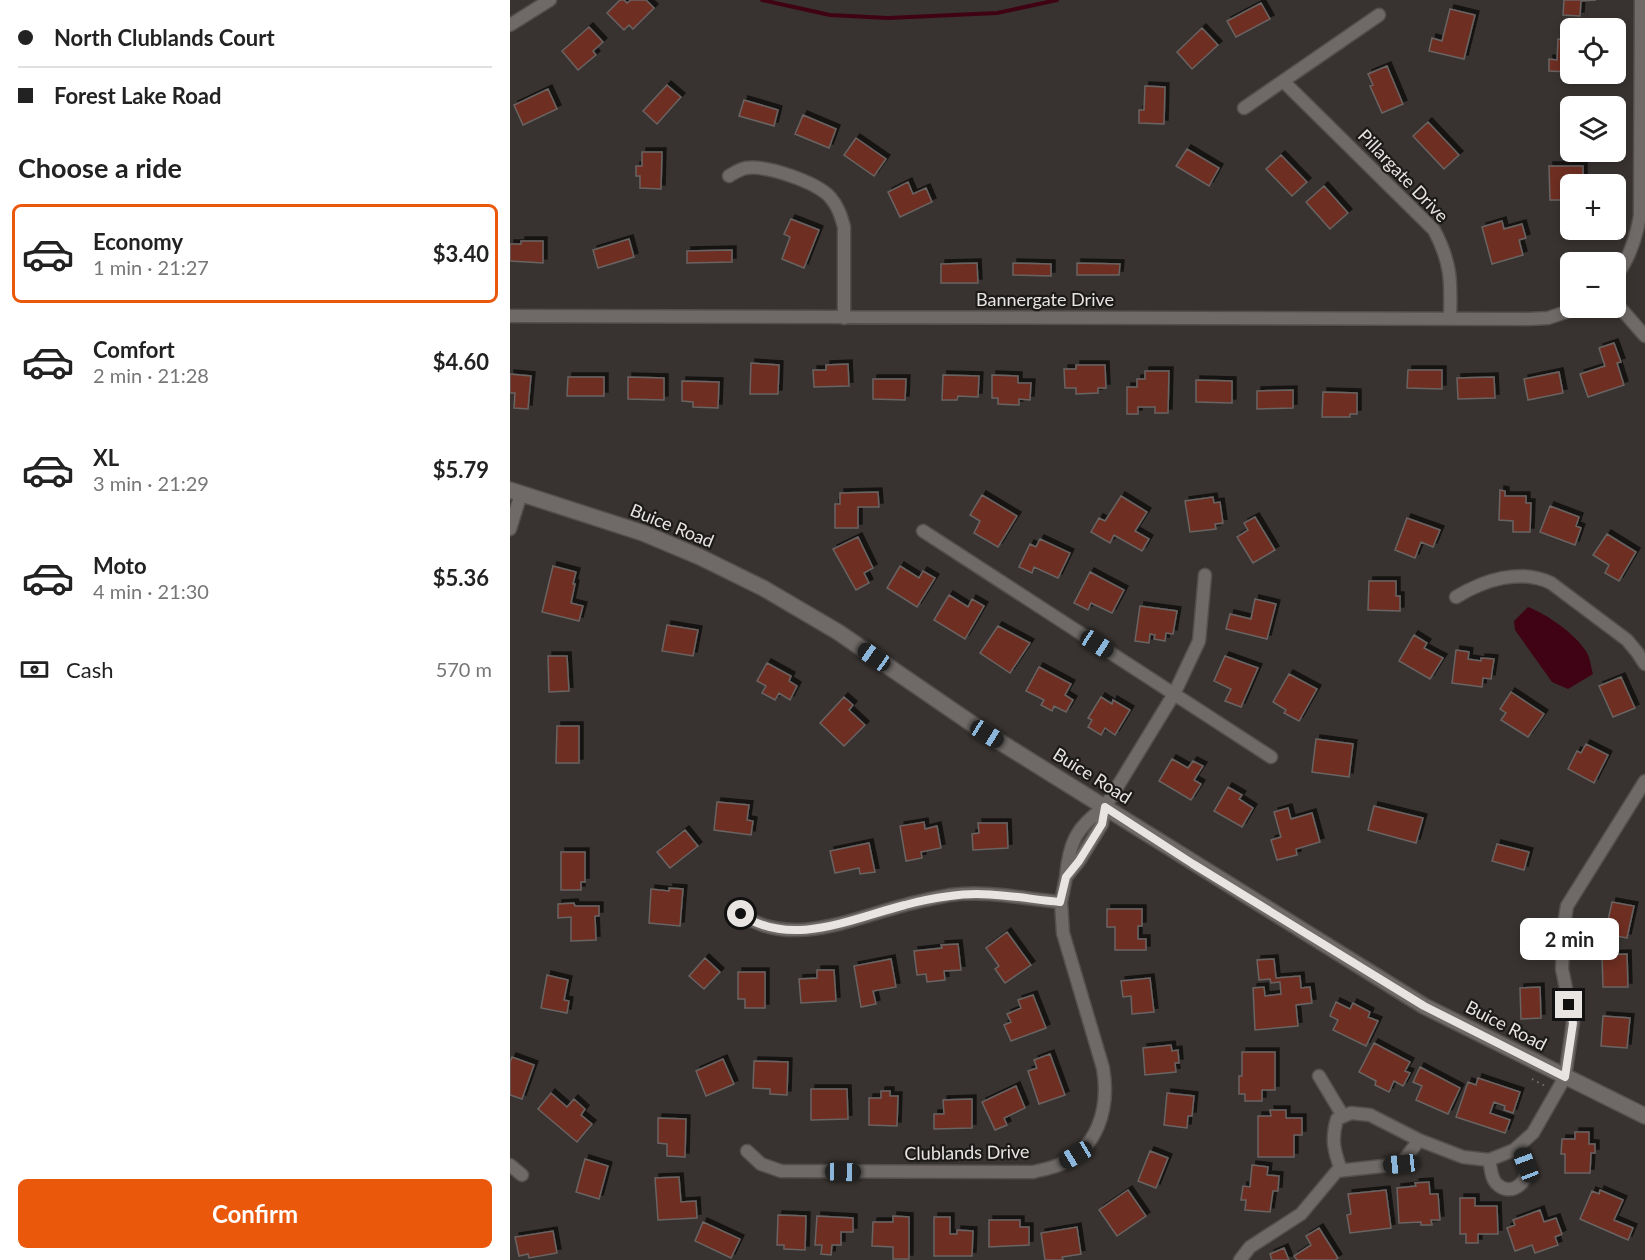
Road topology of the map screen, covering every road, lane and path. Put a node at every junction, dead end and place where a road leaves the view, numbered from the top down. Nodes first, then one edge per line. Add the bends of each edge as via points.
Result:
1 (550, 0) edge
2 (1641, 0) edge
3 (1379, 15) dead end
4 (510, 25) edge
5 (1283, 81) junction
6 (1244, 108) dead end
7 (729, 176) dead end
8 (1626, 261) edge
9 (1560, 314) edge
10 (1626, 314) edge
11 (510, 316) edge
12 (844, 318) junction
13 (1450, 319) junction
14 (1645, 336) edge
15 (516, 492) edge
16 (510, 529) edge
17 (923, 531) dead end
18 (1205, 575) dead end
19 (1456, 597) dead end
20 (1645, 664) edge
21 (1174, 694) junction
22 (1271, 757) dead end
23 (1645, 781) edge
24 (1105, 807) junction
25 (1060, 902) junction
26 (741, 914) dead end
27 (1319, 1076) dead end
28 (1565, 1077) junction
29 (1343, 1116) junction
30 (1645, 1116) edge
31 (1419, 1140) junction
32 (1519, 1147) junction
33 (747, 1151) dead end
34 (1489, 1160) junction
35 (510, 1165) edge
36 (1341, 1170) junction
37 (522, 1176) dead end
38 (1240, 1260) edge

1 - 4 street
2 - 8 street via 1640,216
3 - 5 street
5 - 6 street
5 - 13 street, Pillargate Drive via 1434,230 1450,268
7 - 12 street via 744,168 762,168 812,183 832,199 844,227
9 - 13 street, Bannergate Drive via 1528,320
10 - 14 street
11 - 12 street, Bannergate Drive
12 - 13 street, Bannergate Drive
15 - 16 street
15 - 24 street, Buice Road via 643,533 763,588 838,632 984,732
17 - 21 street
18 - 21 street, Clublands Drive via 1199,641
19 - 20 street via 1485,583 1517,575 1541,578 1627,640
21 - 22 street
21 - 24 street, Clublands Drive
23 - 28 street via 1567,906 1562,969 1573,1023
24 - 25 street, Clublands Drive via 1102,824 1066,877
24 - 28 street, Buice Road via 1424,1006
25 - 26 street via 952,895 905,904 844,924 809,929 768,928
25 - 33 street, Clublands Drive via 1064,933 1107,1087 1100,1123 1076,1155 1057,1166 1033,1172 781,1171 761,1164
27 - 29 street
28 - 30 street, Buice Road
28 - 32 street via 1533,1133
29 - 31 street via 1370,1116
29 - 36 street via 1337,1119 1333,1132 1333,1148
31 - 34 street via 1463,1157
31 - 36 street via 1401,1164
32 - 34 street
32 - 34 street via 1527,1172 1516,1188 1497,1184
35 - 37 street
36 - 38 street via 1300,1214 1250,1247

